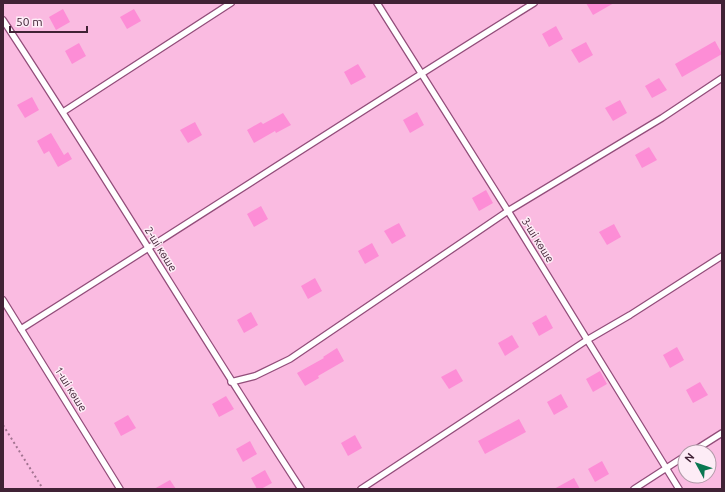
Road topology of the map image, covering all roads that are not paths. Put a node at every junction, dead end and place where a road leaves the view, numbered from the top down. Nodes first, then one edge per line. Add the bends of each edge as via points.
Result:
1 (231, 3) edge
2 (377, 3) edge
3 (534, 3) edge
4 (3, 20) edge
5 (421, 73) junction
6 (722, 78) edge
7 (63, 112) junction
8 (508, 211) junction
9 (149, 248) junction
10 (722, 256) edge
11 (3, 300) edge
12 (21, 329) junction
13 (587, 340) junction
14 (231, 382) junction
15 (722, 433) edge
16 (705, 444) edge
17 (677, 461) edge
18 (666, 468) junction
19 (120, 489) edge
20 (301, 489) edge
21 (361, 489) edge
22 (634, 489) edge
23 (679, 489) edge

1 - 7 lane
2 - 5 lane, 3-ші көше
3 - 5 lane
4 - 7 lane, 2-ші көше
5 - 8 lane, 3-ші көше
5 - 9 lane
6 - 8 lane via 662,118
7 - 9 lane, 2-ші көше
8 - 13 lane, 3-ші көше
8 - 14 lane via 290,359 254,376
9 - 12 lane
9 - 14 lane, 2-ші көше
10 - 13 lane
11 - 12 lane, 1-ші көше
12 - 19 lane, 1-ші көше
13 - 18 lane, 3-ші көше
13 - 21 lane
14 - 20 lane, 2-ші көше
15 - 16 lane
17 - 18 lane
18 - 22 lane
18 - 23 lane, 3-ші көше

